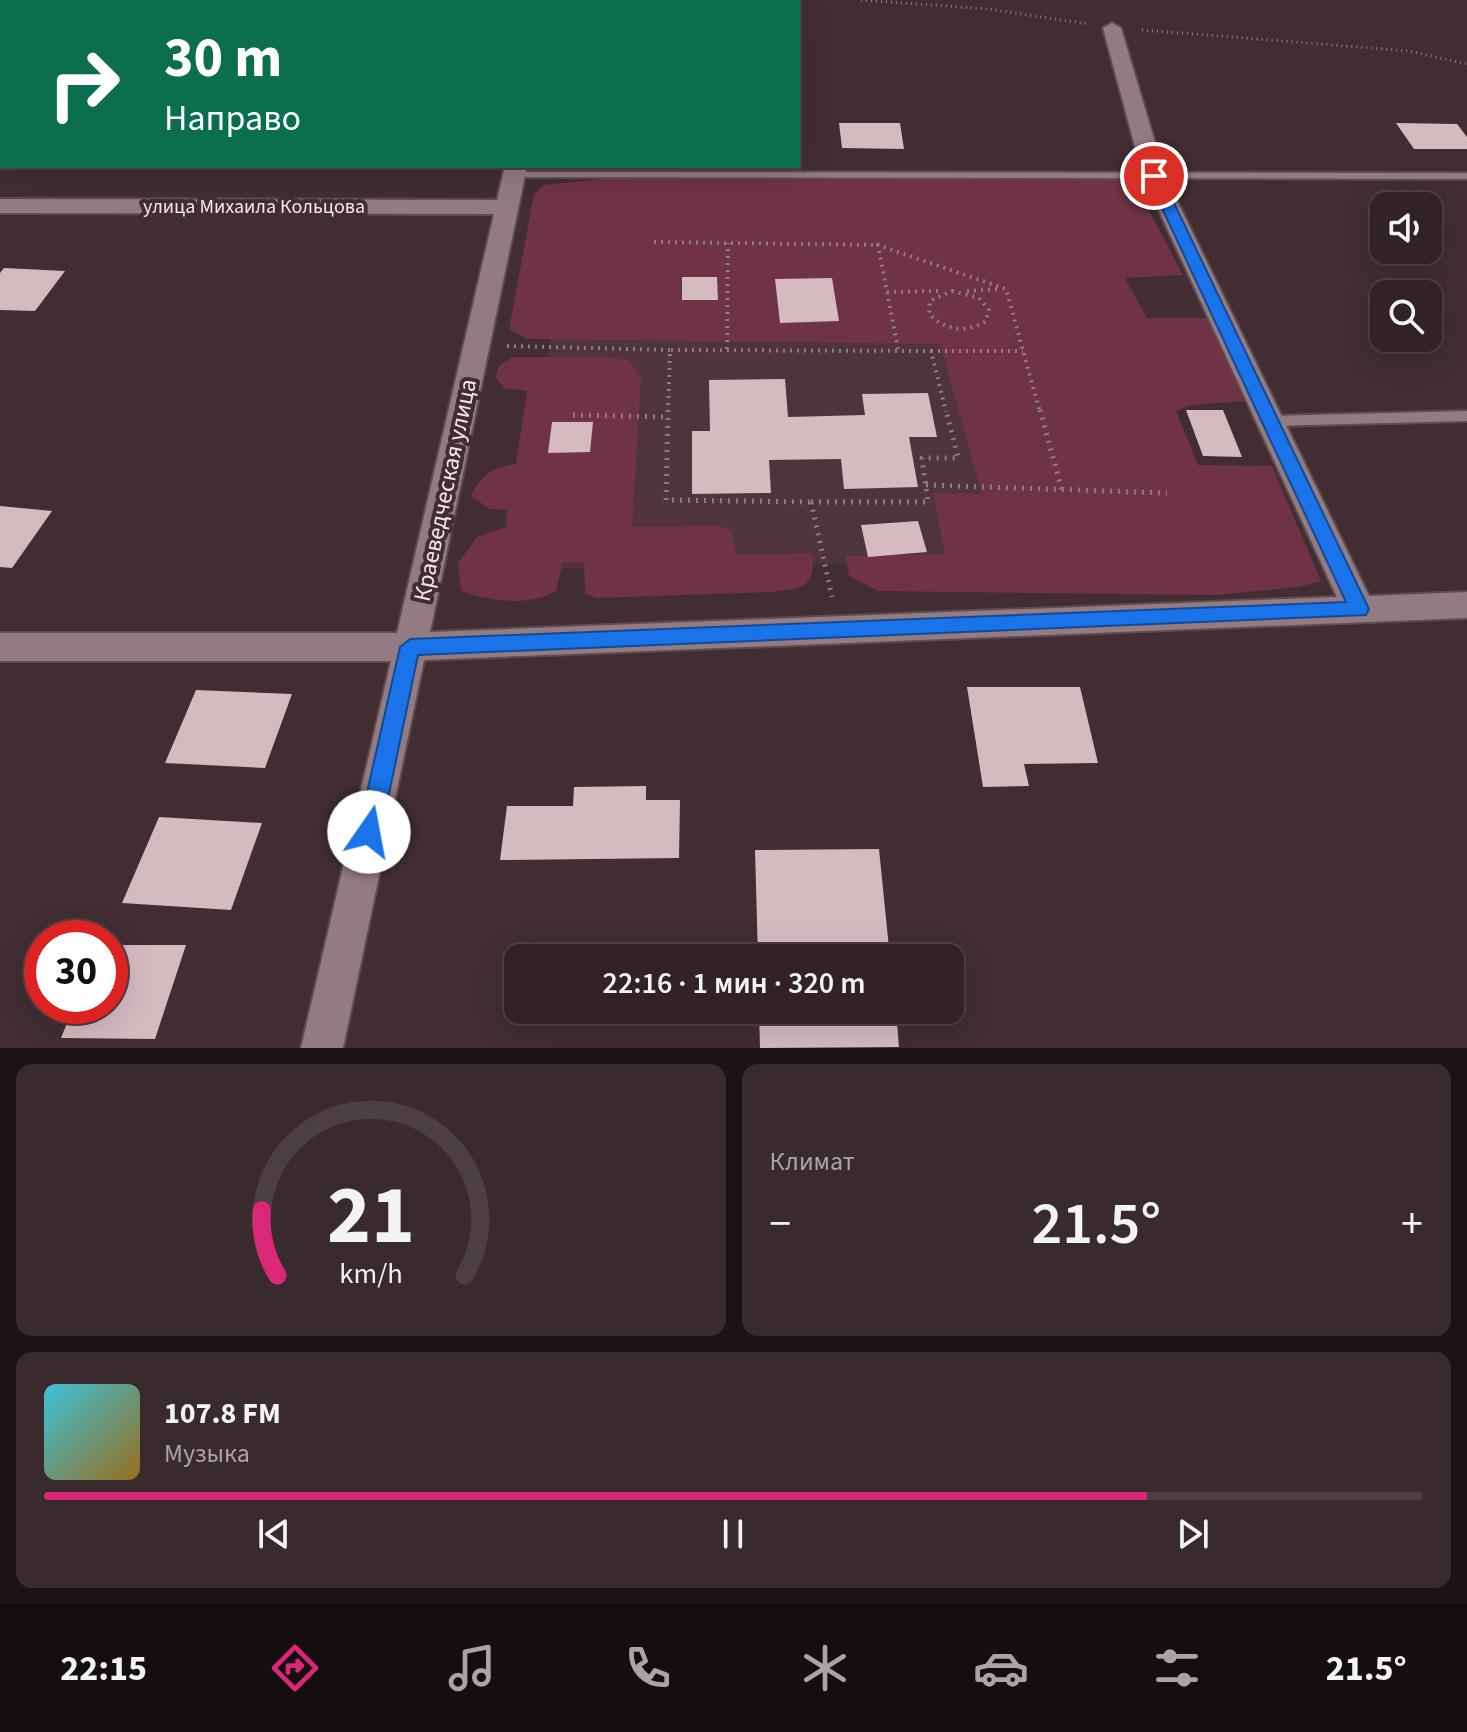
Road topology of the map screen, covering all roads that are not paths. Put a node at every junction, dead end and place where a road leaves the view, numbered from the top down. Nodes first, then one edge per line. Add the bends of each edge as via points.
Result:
1 (1112, 28) road end
2 (515, 170) edge
3 (1154, 176) junction
4 (1467, 176) edge
5 (0, 206) edge
6 (507, 207) junction
7 (1467, 416) edge
8 (1270, 421) junction
9 (1467, 605) edge
10 (1359, 609) junction
11 (0, 647) edge
12 (410, 647) junction
13 (322, 1048) edge

1 - 3 street
2 - 3 lane
2 - 6 street, Краеведческая улица
3 - 4 lane
3 - 8 street
5 - 6 street, улица Михаила Кольцова
6 - 12 street, Краеведческая улица
7 - 8 lane
8 - 10 street
9 - 10 street
10 - 12 street
11 - 12 street
12 - 13 street, Краеведческая улица

